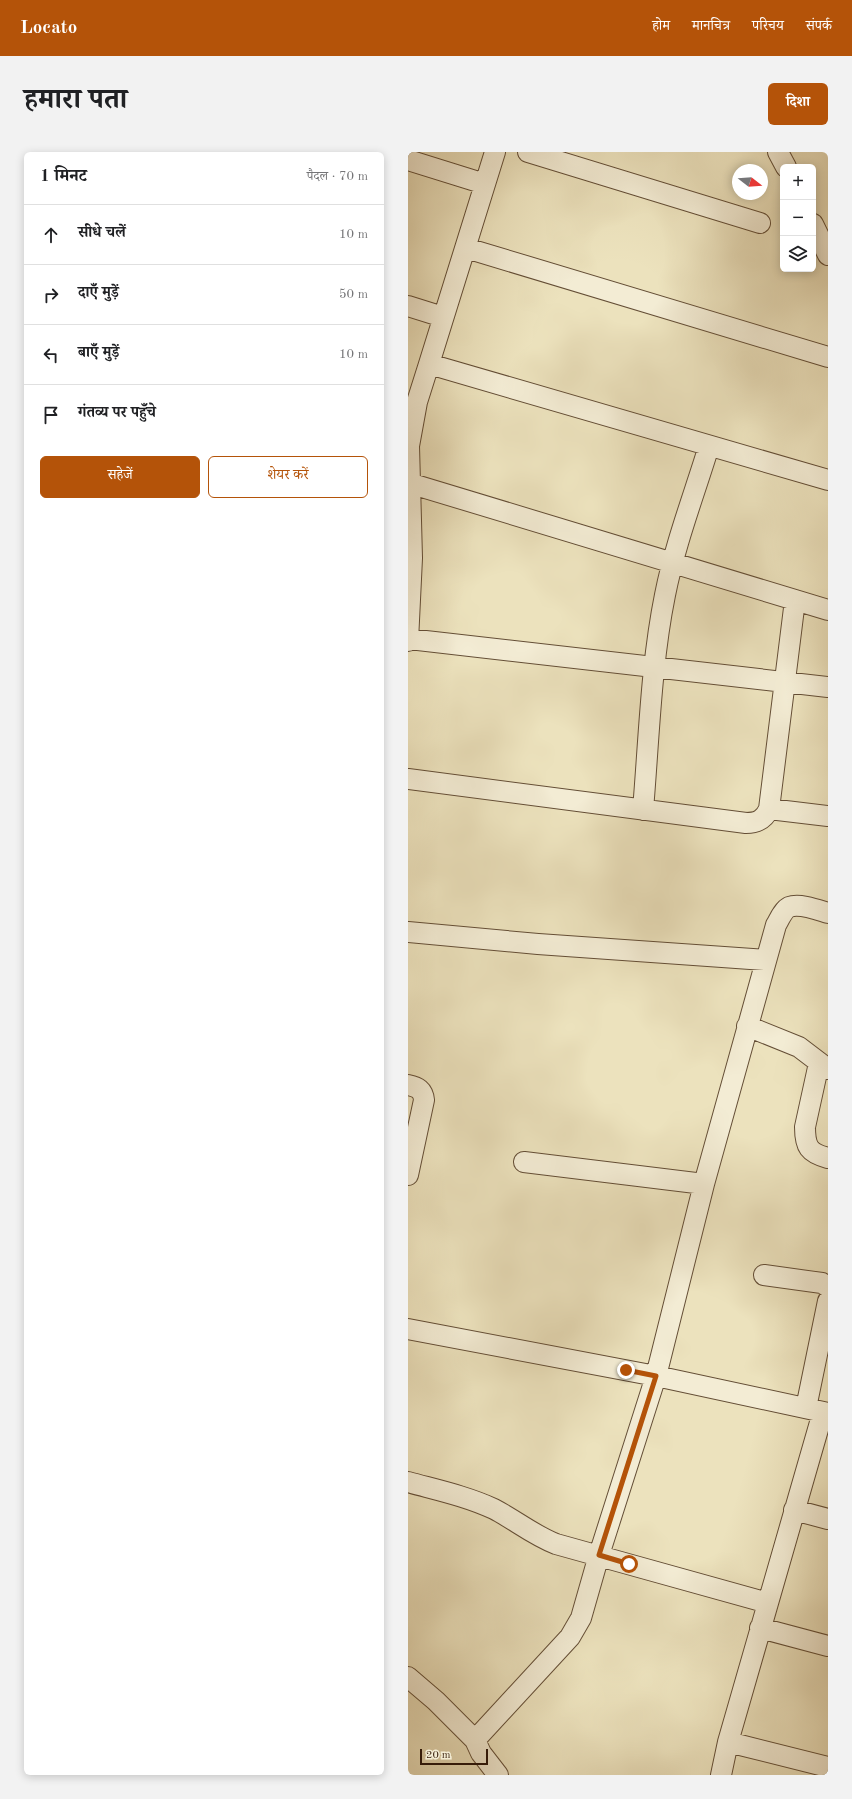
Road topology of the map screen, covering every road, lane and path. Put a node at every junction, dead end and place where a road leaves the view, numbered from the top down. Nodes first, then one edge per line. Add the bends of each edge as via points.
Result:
1 (495, 152) edge
2 (528, 152) edge
3 (778, 152) edge
4 (408, 160) edge
5 (784, 164) edge
6 (485, 184) junction
7 (760, 223) dead end
8 (816, 230) edge
9 (466, 248) junction
10 (828, 255) edge
11 (408, 306) edge
12 (443, 317) junction
13 (828, 357) edge
14 (429, 364) junction
15 (709, 446) junction
16 (828, 480) edge
17 (409, 483) junction
18 (673, 562) junction
19 (795, 600) junction
20 (828, 610) edge
21 (408, 640) edge
22 (655, 667) junction
23 (785, 682) junction
24 (828, 687) edge
25 (408, 779) edge
26 (768, 809) junction
27 (643, 810) junction
28 (828, 816) edge
29 (828, 913) edge
30 (408, 932) edge
31 (766, 960) junction
32 (747, 1026) junction
33 (823, 1066) edge
34 (408, 1085) edge
35 (828, 1158) edge
36 (524, 1162) dead end
37 (408, 1175) edge
38 (704, 1184) junction
39 (764, 1276) dead end
40 (828, 1287) edge
41 (828, 1301) edge
42 (408, 1329) edge
43 (656, 1376) junction
44 (819, 1411) edge
45 (408, 1482) edge
46 (794, 1510) junction
47 (828, 1519) edge
48 (599, 1555) junction
49 (768, 1603) junction
50 (760, 1628) junction
51 (828, 1646) edge
52 (408, 1677) edge
53 (475, 1740) junction
54 (728, 1742) junction
55 (793, 1767) edge
56 (828, 1767) edge
57 (498, 1775) edge
58 (721, 1775) edge

1 - 6 street
2 - 7 street
3 - 5 street
4 - 6 street
6 - 9 street
8 - 10 street
9 - 12 street
9 - 13 street
11 - 12 street
12 - 14 street
14 - 15 street
14 - 17 street via 412,423
15 - 16 street
15 - 18 street
17 - 18 street
17 - 21 street via 412,558
18 - 19 street
18 - 22 street via 665,595
19 - 20 street
19 - 23 street
21 - 22 street
22 - 23 street
22 - 27 street
23 - 24 street
23 - 26 street
25 - 27 street
26 - 27 street via 762,820 754,823
26 - 28 street
29 - 31 street via 800,906 789,907 781,915 776,926
30 - 31 street
31 - 32 street
32 - 33 street via 799,1047
32 - 38 street
33 - 35 street via 805,1127 805,1138 812,1152
34 - 37 street via 419,1088 424,1100
36 - 38 street
38 - 43 street
39 - 40 street
41 - 44 street
42 - 43 street
43 - 44 street
43 - 48 street
44 - 46 street
45 - 48 street via 475,1500 538,1537
46 - 47 street
46 - 49 street
48 - 49 street
48 - 53 street via 581,1618 573,1633
49 - 50 street
50 - 51 street
50 - 54 street
52 - 53 street
53 - 57 street
54 - 55 street
54 - 58 street
55 - 56 street

